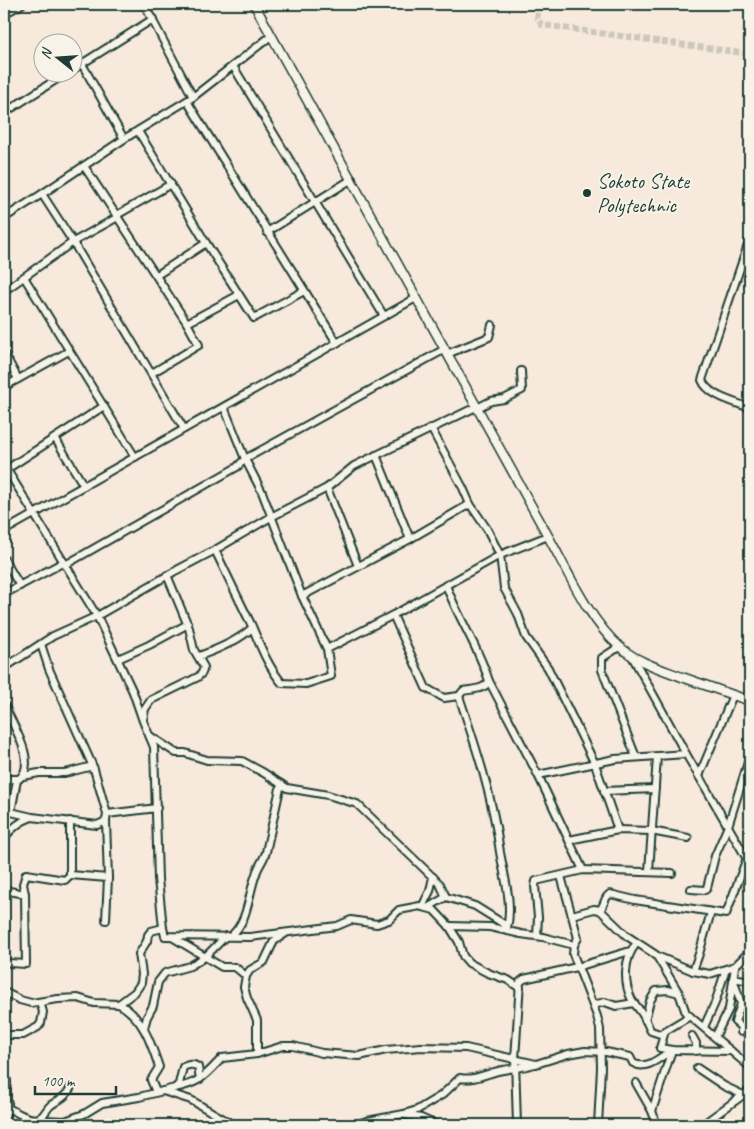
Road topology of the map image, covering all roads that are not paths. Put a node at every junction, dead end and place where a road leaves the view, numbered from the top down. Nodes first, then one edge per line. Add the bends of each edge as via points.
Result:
1 (22, 4) edge
2 (144, 4) edge
3 (254, 4) edge
4 (4, 14) edge
5 (153, 19) junction
6 (271, 36) junction
7 (82, 64) joint
8 (233, 66) junction
9 (52, 82) edge
10 (190, 99) junction
11 (4, 113) edge
12 (138, 131) junction
13 (124, 139) junction
14 (84, 166) junction
15 (352, 179) junction
16 (171, 184) junction
17 (42, 194) junction
18 (316, 203) junction
19 (118, 216) junction
20 (4, 218) edge
21 (267, 232) junction
22 (750, 239) edge
23 (73, 242) junction
24 (206, 243) junction
25 (156, 275) junction
26 (24, 277) junction
27 (4, 291) edge
28 (304, 291) junction
29 (238, 295) junction
30 (416, 298) junction
31 (384, 316) junction
32 (187, 323) junction
33 (492, 325) dead end
34 (337, 343) junction
35 (69, 351) junction
36 (446, 351) junction
37 (4, 352) edge
38 (521, 371) dead end
39 (152, 373) junction
40 (18, 379) junction
41 (4, 387) edge
42 (750, 405) edge
43 (104, 406) junction
44 (224, 407) junction
45 (477, 408) junction
46 (431, 428) junction
47 (184, 429) junction
48 (55, 438) junction
49 (376, 455) junction
50 (135, 457) junction
51 (245, 459) junction
52 (5, 467) edge
53 (84, 486) junction
54 (327, 488) junction
55 (470, 504) junction
56 (34, 514) junction
57 (271, 517) junction
58 (4, 531) edge
59 (548, 536) junction
60 (410, 539) junction
61 (215, 550) junction
62 (500, 555) junction
63 (4, 559) edge
64 (64, 563) junction
65 (358, 566) junction
66 (167, 575) junction
67 (446, 585) junction
68 (20, 586) junction
69 (4, 594) edge
70 (302, 596) junction
71 (393, 615) junction
72 (98, 616) junction
73 (188, 624) junction
74 (252, 628) junction
75 (41, 644) junction
76 (620, 647) junction
77 (327, 649) junction
78 (199, 656) junction
79 (632, 656) junction
80 (118, 659) junction
81 (4, 668) edge
82 (489, 681) junction
83 (733, 695) junction
84 (459, 696) junction
85 (750, 701) edge
86 (4, 704) edge
87 (143, 721) junction
88 (150, 736) junction
89 (686, 754) junction
90 (750, 756) edge
91 (636, 757) junction
92 (657, 757) junction
93 (594, 764) junction
94 (94, 769) junction
95 (538, 774) junction
96 (699, 776) junction
97 (20, 778) junction
98 (4, 779) edge
99 (281, 784) junction
100 (655, 789) junction
101 (604, 791) junction
102 (157, 808) junction
103 (32, 817) junction
104 (106, 818) junction
105 (70, 821) junction
106 (728, 826) junction
107 (618, 830) junction
108 (651, 831) junction
109 (4, 838) edge
110 (688, 838) dead end
111 (570, 840) junction
112 (749, 861) edge
113 (583, 870) junction
114 (649, 871) junction
115 (672, 872) dead end
116 (70, 875) junction
117 (561, 876) junction
118 (433, 877) junction
119 (108, 878) junction
120 (691, 889) dead end
121 (4, 890) edge
122 (25, 894) junction
123 (446, 897) junction
124 (424, 907) junction
125 (600, 910) junction
126 (711, 912) junction
127 (572, 915) junction
128 (106, 920) dead end
129 (449, 926) junction
130 (163, 928) junction
131 (507, 928) junction
132 (288, 932) junction
133 (171, 936) junction
134 (229, 936) junction
135 (537, 936) junction
136 (636, 944) junction
137 (574, 945) junction
138 (630, 951) junction
139 (750, 951) edge
140 (656, 955) junction
141 (205, 957) junction
142 (4, 961) edge
143 (734, 966) junction
144 (578, 967) junction
145 (726, 969) junction
146 (693, 971) junction
147 (246, 976) junction
148 (733, 978) junction
149 (750, 981) edge
150 (520, 988) junction
151 (4, 992) edge
152 (679, 992) junction
153 (40, 1002) junction
154 (634, 1003) junction
155 (119, 1004) junction
156 (593, 1005) junction
157 (690, 1016) junction
158 (645, 1020) junction
159 (704, 1027) junction
160 (144, 1028) junction
161 (741, 1032) dead end
162 (4, 1035) edge
163 (663, 1035) junction
164 (692, 1036) dead end
165 (715, 1037) junction
166 (672, 1050) junction
167 (696, 1051) junction
168 (731, 1051) junction
169 (600, 1052) junction
170 (257, 1054) junction
171 (515, 1059) junction
172 (536, 1064) junction
173 (750, 1067) edge
174 (698, 1068) dead end
175 (516, 1069) junction
176 (4, 1071) edge
177 (200, 1079) junction
178 (636, 1083) dead end
179 (71, 1086) dead end
180 (175, 1088) junction
181 (750, 1090) edge
182 (159, 1091) junction
183 (743, 1095) junction
184 (6, 1098) edge
185 (8, 1108) junction
186 (652, 1111) junction
187 (404, 1114) junction
188 (41, 1117) junction
189 (4, 1122) edge
190 (234, 1125) edge
191 (354, 1125) edge
192 (437, 1125) edge
193 (516, 1125) edge
194 (598, 1125) edge
195 (657, 1125) edge
196 (702, 1125) edge

1 - 4 street
2 - 5 street
3 - 6 street
5 - 7 street
5 - 10 street
6 - 8 street
6 - 15 street
7 - 13 street
8 - 10 street
8 - 18 street
9 - 11 street
10 - 12 street
10 - 21 street
12 - 13 street
12 - 16 street
13 - 14 street
14 - 17 street
14 - 19 street
15 - 18 street
15 - 30 street
16 - 19 street
16 - 24 street
17 - 20 street
17 - 23 street
18 - 21 street
18 - 31 street
19 - 23 street
19 - 25 street
21 - 28 street
22 - 42 street via 702,380 711,392
23 - 26 street
23 - 39 street
24 - 25 street
24 - 29 street
25 - 32 street
26 - 27 street
26 - 35 street
28 - 29 street via 254,318
28 - 34 street
29 - 32 street
30 - 31 street
30 - 36 street
31 - 34 street
32 - 39 street via 199,345
33 - 36 street via 490,336
34 - 44 street
35 - 40 street
35 - 43 street
36 - 45 street
36 - 51 street
37 - 40 street
38 - 45 street via 522,390
39 - 47 street
40 - 41 street
43 - 48 street
43 - 50 street
44 - 47 street
44 - 51 street
45 - 46 street
45 - 59 street
46 - 49 street
46 - 55 street
47 - 50 street
48 - 52 street
48 - 53 street
49 - 54 street via 354,466
49 - 60 street
50 - 53 street
51 - 57 street
51 - 64 street
52 - 56 street
53 - 56 street
54 - 57 street
54 - 65 street
55 - 60 street
55 - 62 street
56 - 58 street
56 - 64 street
57 - 61 street
57 - 70 street
59 - 62 street
59 - 76 street via 593,615
60 - 65 street
61 - 66 street
61 - 74 street
62 - 67 street
62 - 93 street via 507,595 526,637 548,668
63 - 68 street
64 - 68 street
64 - 72 street
65 - 70 street
66 - 72 street
66 - 73 street
67 - 71 street
67 - 82 street
68 - 69 street
70 - 77 street
71 - 77 street
71 - 84 street via 426,688 444,698
72 - 75 street
72 - 80 street
73 - 78 street via 194,650
73 - 80 street
74 - 77 street via 282,683 306,684 331,676
74 - 78 street
75 - 81 street
75 - 94 street
76 - 79 street
76 - 91 street via 602,658 602,670
78 - 87 street via 204,667 201,675 151,700
79 - 83 street
79 - 89 street
80 - 87 street
82 - 84 street via 483,688 463,690
82 - 95 street
83 - 85 street
83 - 96 street
84 - 131 street via 486,778 496,822 505,873
86 - 97 street via 20,736 24,754
87 - 88 street
88 - 99 street via 176,754 185,753 207,760 242,761
88 - 102 street via 154,747
89 - 92 street
89 - 96 street
90 - 106 street
91 - 92 street
91 - 93 street
92 - 100 street
93 - 95 street
93 - 101 street
94 - 97 street via 39,773
94 - 104 street
95 - 111 street
96 - 106 street
97 - 98 street
97 - 103 street via 11,812
99 - 118 street via 357,804
99 - 134 street via 263,862 256,873 242,923
100 - 101 street
100 - 108 street
101 - 107 street
102 - 104 street
102 - 130 street via 158,879
103 - 105 street
103 - 109 street via 13,828
104 - 105 street via 97,825
104 - 119 street
105 - 116 street
106 - 112 street
106 - 120 street via 715,856 707,888
107 - 108 street
107 - 111 street
108 - 110 street
108 - 114 street
111 - 113 street
112 - 126 street via 735,888 728,913
113 - 114 street
113 - 117 street
114 - 115 street
116 - 119 street
116 - 122 street via 65,880 26,874
117 - 127 street
117 - 135 street via 535,883
118 - 123 street
118 - 124 street
119 - 128 street
121 - 122 street
122 - 142 street via 26,964
123 - 124 street
123 - 131 street via 475,906
124 - 129 street via 434,910
124 - 132 street via 399,910 389,920 377,924 351,920 337,926
125 - 126 street via 610,894
125 - 127 street
125 - 136 street
126 - 146 street
127 - 137 street via 578,938
129 - 131 street
129 - 150 street via 469,963
130 - 133 street via 165,936
130 - 155 street via 150,931 140,954 141,982 135,992
131 - 135 street
132 - 134 street via 268,936
132 - 147 street via 274,941 264,962
133 - 134 street
133 - 141 street
134 - 141 street
135 - 137 street
136 - 138 street
136 - 140 street
137 - 144 street via 572,954
138 - 144 street
138 - 154 street via 626,980
139 - 143 street
140 - 146 street
140 - 152 street
141 - 147 street via 222,966 235,966
141 - 160 street via 190,966 165,973 158,982
143 - 145 street
143 - 148 street
144 - 150 street via 524,979
144 - 156 street
145 - 146 street via 710,974
145 - 159 street
147 - 170 street via 244,987 257,1020
148 - 149 street
148 - 161 street via 741,1004 735,1022 741,1027
148 - 165 street via 729,1009
150 - 171 street
151 - 153 street via 20,1000
152 - 157 street
152 - 158 street via 656,992
153 - 155 street via 78,998 94,1003
153 - 162 street via 43,1012 38,1026 23,1035
154 - 156 street
154 - 158 street
155 - 160 street
156 - 169 street via 600,1029
157 - 159 street
157 - 163 street via 670,1027
158 - 163 street via 651,1031
159 - 165 street
160 - 182 street via 159,1067 150,1080
163 - 166 street via 660,1047
164 - 167 street
165 - 168 street
166 - 167 street
166 - 169 street via 642,1067 633,1063 630,1056
166 - 186 street
167 - 168 street
168 - 173 street
169 - 172 street via 568,1054
169 - 194 street
170 - 171 street via 282,1046 359,1056 421,1047 466,1048
170 - 177 street via 222,1058
171 - 172 street
171 - 175 street
172 - 175 street
174 - 183 street
175 - 187 street via 460,1078 442,1096
175 - 193 street
176 - 184 street
177 - 180 street
177 - 180 street via 198,1067 183,1067
178 - 186 street
179 - 188 street via 67,1094
180 - 182 street
181 - 183 street
182 - 188 street via 102,1103 65,1121
182 - 190 street via 191,1100
183 - 196 street
184 - 185 street
185 - 188 street via 27,1117
185 - 189 street
186 - 195 street
187 - 191 street
187 - 192 street

